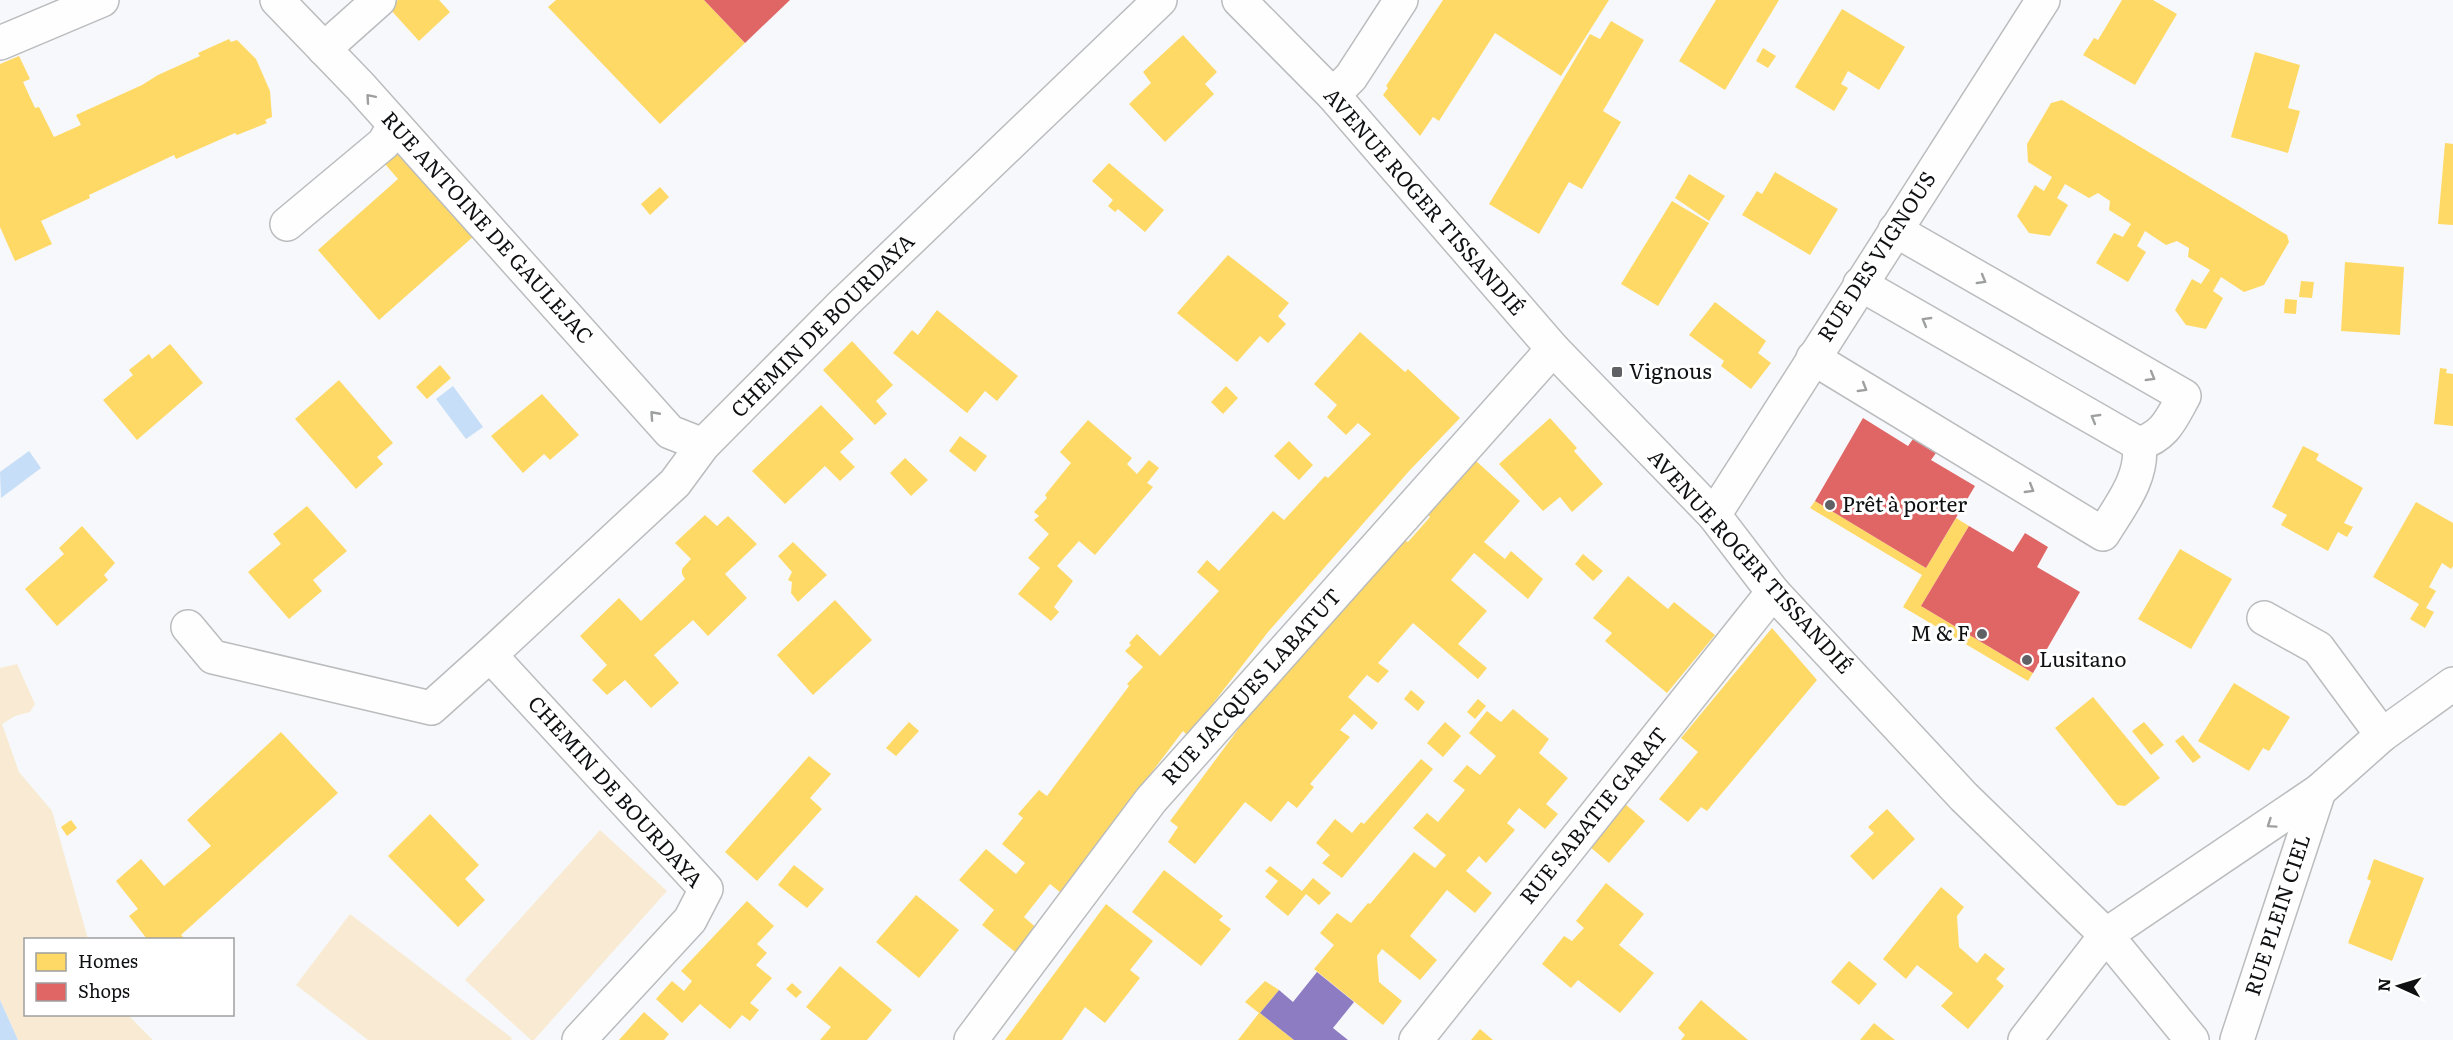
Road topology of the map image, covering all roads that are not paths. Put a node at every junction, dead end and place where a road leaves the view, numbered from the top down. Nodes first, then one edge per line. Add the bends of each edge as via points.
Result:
1 (102, 0) edge
2 (277, 0) edge
3 (379, 0) edge
4 (1160, 0) edge
5 (1239, 0) edge
6 (1401, 0) edge
7 (2043, 0) edge
8 (0, 43) edge
9 (324, 49) junction
10 (1333, 95) junction
11 (394, 125) junction
12 (287, 224) dead end
13 (1895, 230) junction
14 (1860, 284) junction
15 (1553, 350) junction
16 (1813, 358) junction
17 (2139, 444) junction
18 (703, 445) junction
19 (1713, 515) junction
20 (1773, 592) junction
21 (2264, 618) dead end
22 (188, 627) dead end
23 (490, 655) junction
24 (2453, 684) edge
25 (2382, 735) junction
26 (2319, 791) junction
27 (2106, 934) junction
28 (579, 1040) edge
29 (971, 1040) edge
30 (1416, 1040) edge
31 (2025, 1040) edge
32 (2192, 1040) edge
33 (2237, 1040) edge

1 - 8 street
2 - 9 street, RUE ANTOINE DE GAULEJAC
3 - 9 street
4 - 18 street, CHEMIN DE BOURDAYA via 843,304
5 - 10 street, AVENUE ROGER TISSANDIÉ
6 - 10 street via 1351,77
7 - 13 street, RUE DES VIGNOUS
11 -> 9 street, RUE ANTOINE DE GAULEJAC
10 - 15 street, AVENUE ROGER TISSANDIÉ
11 - 12 street via 384,143
18 -> 11 street, RUE ANTOINE DE GAULEJAC via 670,432
13 - 14 street, RUE DES VIGNOUS
13 -> 17 street via 2184,396 2156,439
14 - 16 street, RUE DES VIGNOUS
17 -> 14 street
15 - 19 street, AVENUE ROGER TISSANDIÉ
15 - 29 street, RUE JACQUES LABATUT via 1151,800
16 -> 17 street via 2103,534 2137,475 2142,459
16 - 19 street, RUE DES VIGNOUS
18 - 23 street, CHEMIN DE BOURDAYA via 675,483
19 - 20 street, AVENUE ROGER TISSANDIÉ
20 - 27 street, AVENUE ROGER TISSANDIÉ via 1964,797
20 - 30 street, RUE SABATIE GARAT
21 - 25 street via 2318,648
22 - 23 street, CHEMIN DE BOURDAYA via 213,657 431,708
23 - 28 street, CHEMIN DE BOURDAYA via 706,889 690,920
24 - 25 street, RUE PLEIN CIEL
25 - 26 street, RUE PLEIN CIEL
26 -> 27 street, RUE PLEIN CIEL
26 - 33 street, RUE PLEIN CIEL
27 - 31 street, RUE PLEIN CIEL
27 - 32 street, AVENUE ROGER TISSANDIÉ

